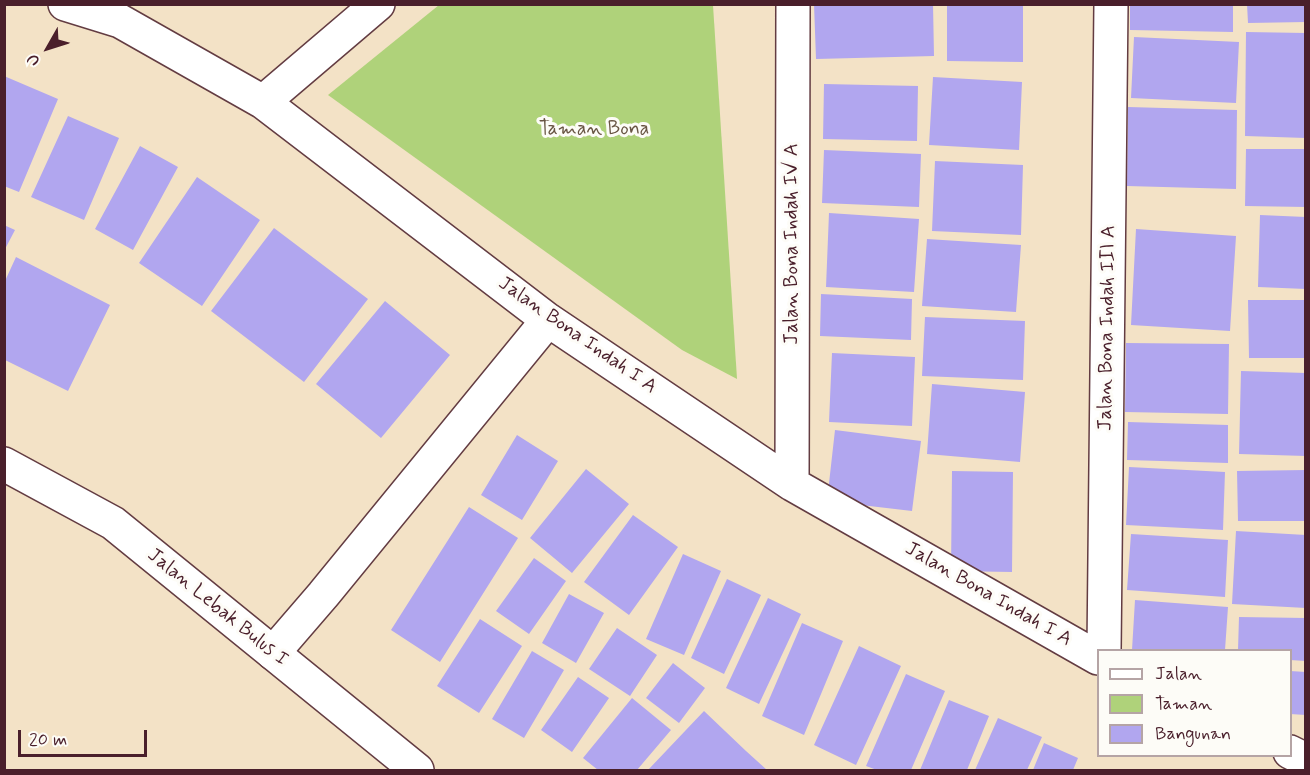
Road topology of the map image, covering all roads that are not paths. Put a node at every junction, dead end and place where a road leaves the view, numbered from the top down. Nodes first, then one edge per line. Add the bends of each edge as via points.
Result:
1 (65, 4) edge
2 (378, 4) edge
3 (793, 4) edge
4 (1112, 4) edge
5 (263, 102) junction
6 (548, 320) junction
7 (4, 464) edge
8 (792, 484) junction
9 (1104, 649) edge
10 (273, 653) junction
11 (1097, 657) edge
12 (417, 771) edge

1 - 5 street, Jalan Bona Indah I A via 120,21
2 - 5 street
3 - 8 street, Jalan Bona Indah IV A
4 - 9 street, Jalan Bona Indah III A
5 - 6 street, Jalan Bona Indah I A
6 - 8 street, Jalan Bona Indah I A
6 - 10 street
7 - 10 street, Jalan Lebak Bulus I via 113,523
8 - 11 street, Jalan Bona Indah I A
10 - 12 street, Jalan Lebak Bulus I

